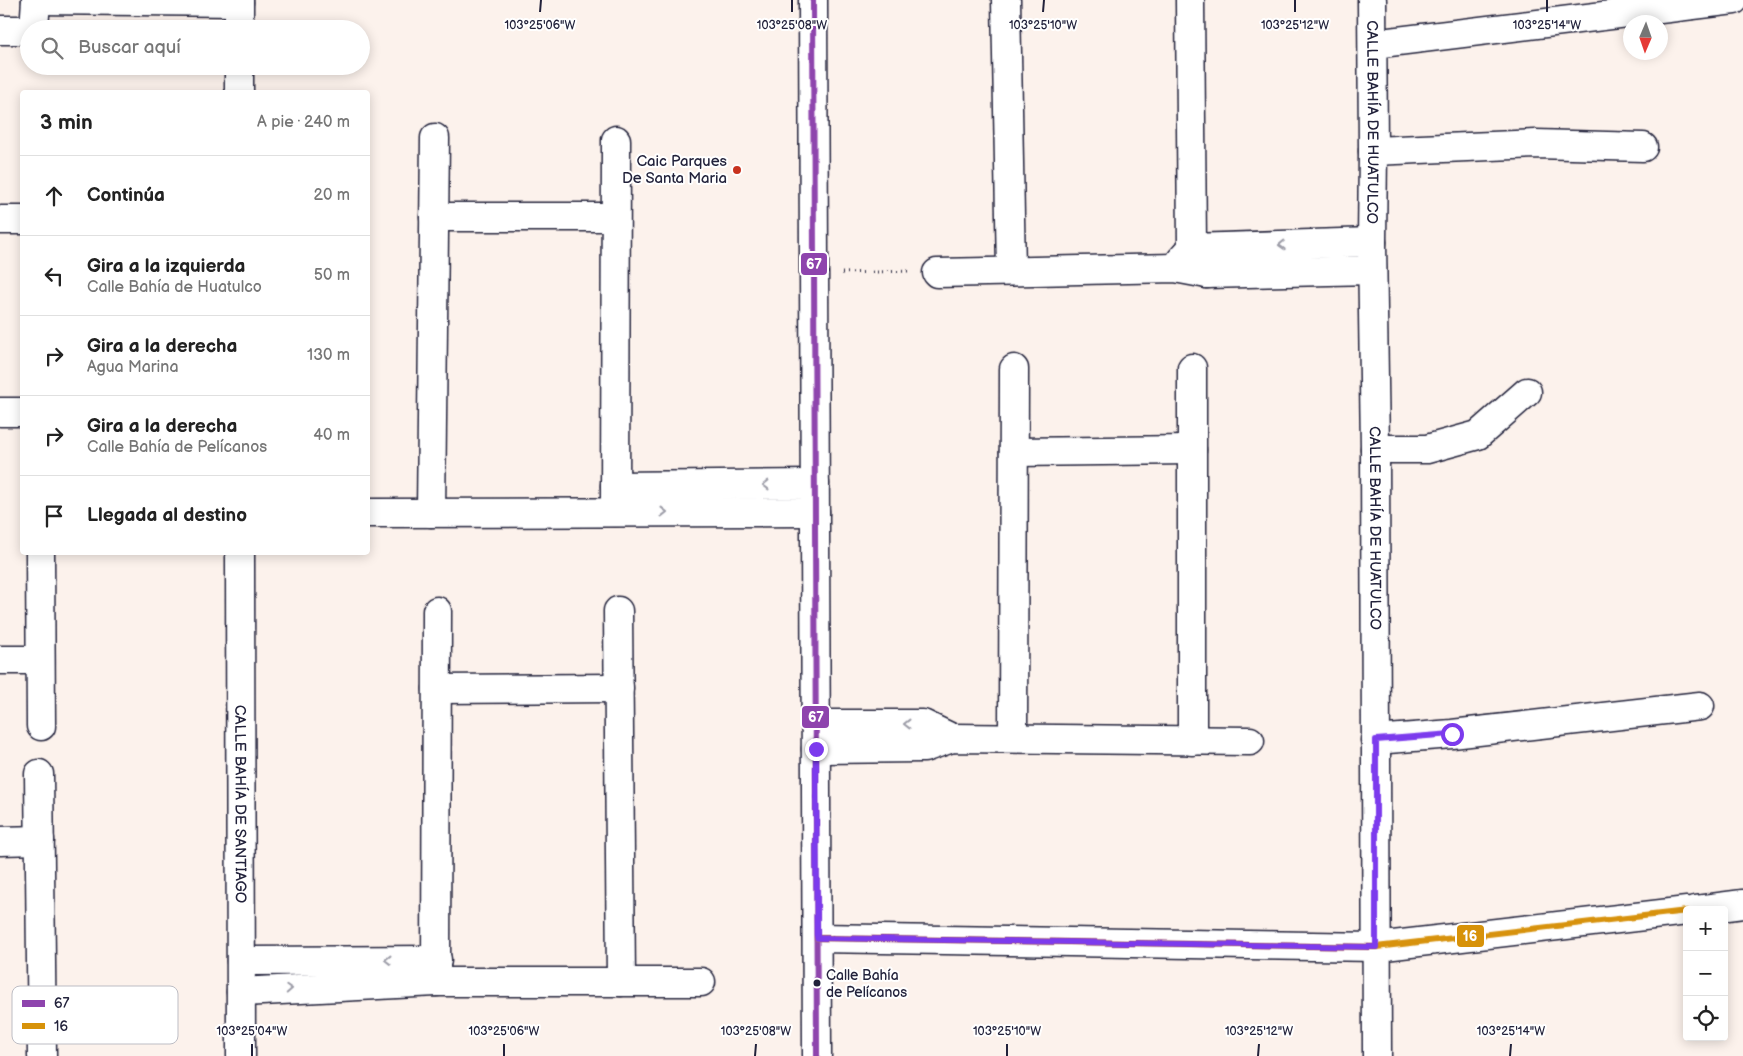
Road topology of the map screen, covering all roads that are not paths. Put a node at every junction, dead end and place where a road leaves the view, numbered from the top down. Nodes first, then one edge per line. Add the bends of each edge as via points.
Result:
1 (36, 0) edge
2 (813, 0) edge
3 (1006, 0) edge
4 (1190, 0) edge
5 (1372, 0) edge
6 (1734, 0) edge
7 (239, 1) edge
8 (35, 20) edge
9 (239, 20) edge
10 (0, 30) edge
11 (20, 30) edge
12 (1373, 44) junction
13 (239, 75) edge
14 (239, 90) edge
15 (435, 138) dead end
16 (616, 140) dead end
17 (1643, 148) dead end
18 (1373, 151) junction
19 (434, 217) junction
20 (615, 217) junction
21 (0, 220) edge
22 (20, 220) edge
23 (1372, 242) junction
24 (1192, 248) junction
25 (1175, 268) junction
26 (1372, 270) junction
27 (1011, 271) junction
28 (937, 273) road end
29 (1207, 274) junction
30 (1192, 368) dead end
31 (1014, 369) dead end
32 (1527, 392) dead end
33 (0, 412) edge
34 (20, 412) edge
35 (1375, 449) junction
36 (1192, 450) junction
37 (1014, 452) junction
38 (815, 484) junction
39 (615, 499) junction
40 (815, 512) junction
41 (370, 513) edge
42 (431, 513) junction
43 (40, 555) edge
44 (240, 555) edge
45 (618, 610) dead end
46 (437, 611) dead end
47 (0, 660) edge
48 (40, 660) junction
49 (619, 688) junction
50 (437, 689) junction
51 (1700, 706) dead end
52 (41, 726) dead end
53 (816, 736) junction
54 (1013, 738) junction
55 (1376, 740) junction
56 (1192, 741) junction
57 (1250, 741) dead end
58 (39, 774) dead end
59 (40, 840) junction
60 (0, 841) edge
61 (1743, 904) edge
62 (1727, 906) edge
63 (1683, 911) edge
64 (817, 938) junction
65 (1376, 947) junction
66 (241, 961) junction
67 (436, 971) junction
68 (621, 982) junction
69 (701, 982) dead end
70 (41, 986) edge
71 (241, 992) junction
72 (241, 1056) edge
73 (817, 1056) edge
74 (1378, 1056) edge

1 - 7 street
1 - 8 street
2 - 38 street
3 - 27 street
4 - 24 street
5 - 12 street, CALLE BAHÍA DE HUATULCO
6 - 12 street
7 - 9 street
10 - 11 street
12 - 18 street, CALLE BAHÍA DE HUATULCO
13 - 14 street
15 - 19 street
16 - 20 street
17 - 18 street via 1536,144
18 - 23 street, CALLE BAHÍA DE HUATULCO
19 - 20 street
19 - 42 street
20 - 39 street
21 - 22 street
23 -> 24 street
23 - 26 street, CALLE BAHÍA DE HUATULCO
24 - 25 street
24 - 29 street
25 - 27 street
25 - 29 street
26 - 29 street
26 - 35 street, CALLE BAHÍA DE HUATULCO
27 - 28 street
30 - 36 street
31 - 37 street
32 - 35 street via 1478,435 1427,449
33 - 34 street
35 - 55 street, CALLE BAHÍA DE HUATULCO
36 - 37 street
36 - 56 street
37 - 54 street
38 -> 39 street
38 - 40 street
39 -> 40 street
39 - 42 street
40 - 53 street
41 - 42 street
43 - 48 street
44 - 66 street, CALLE BAHÍA DE SANTIAGO
45 - 49 street
46 - 50 street
47 - 48 street
48 - 52 street
49 - 50 street
49 - 68 street
50 - 67 street
51 - 55 street
53 - 54 street via 923,724 952,738
53 - 64 street
54 - 56 street
55 - 65 street, CALLE BAHÍA DE HUATULCO
56 - 57 street
58 - 59 street
59 - 60 street
59 - 70 street
61 - 62 street
63 - 65 street
64 - 65 street
64 - 73 street
65 - 74 street, CALLE BAHÍA DE HUATULCO
67 -> 66 street
66 - 71 street, CALLE BAHÍA DE SANTIAGO
67 - 68 street
71 -> 67 street
68 - 69 street
71 - 72 street, CALLE BAHÍA DE SANTIAGO

